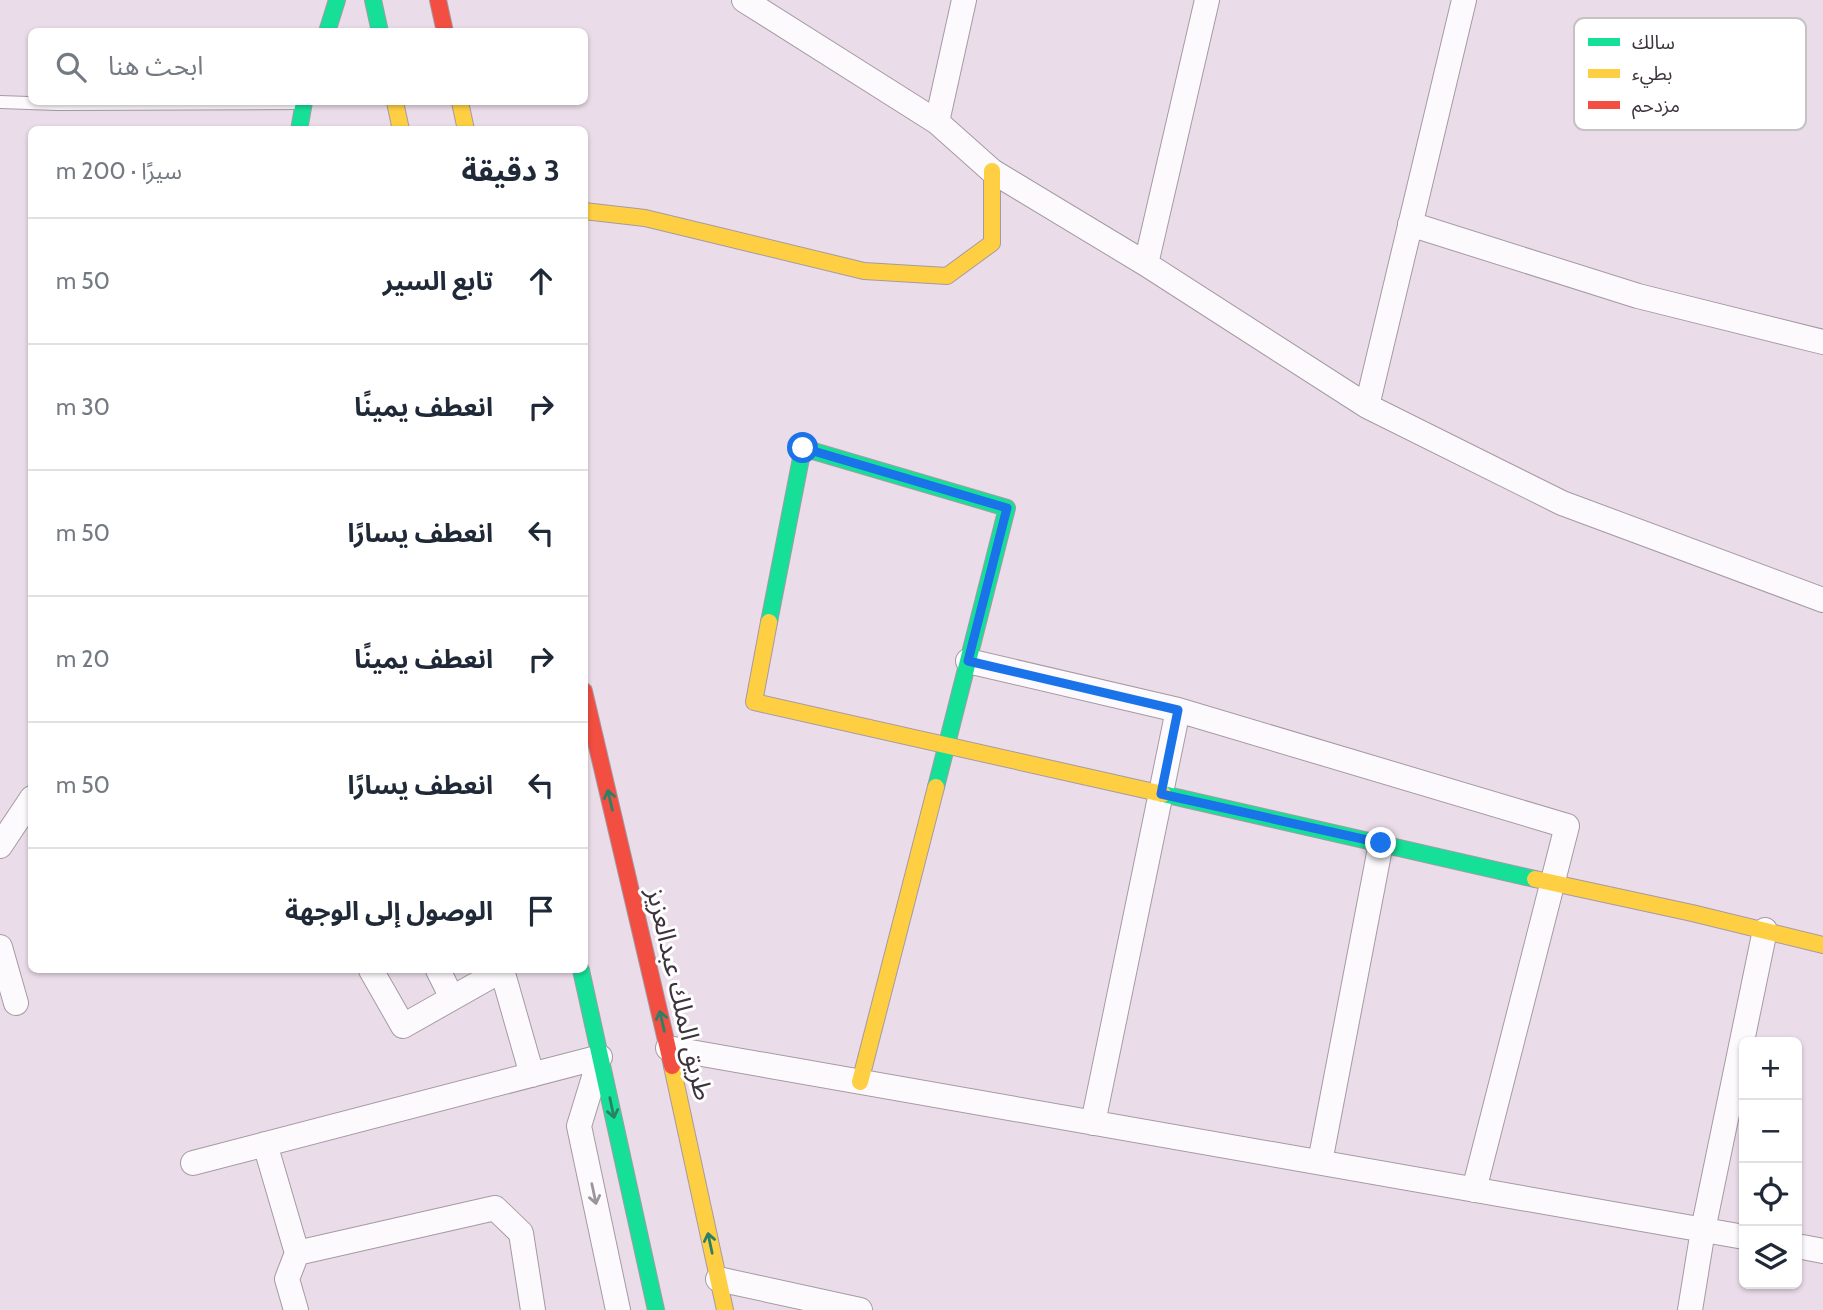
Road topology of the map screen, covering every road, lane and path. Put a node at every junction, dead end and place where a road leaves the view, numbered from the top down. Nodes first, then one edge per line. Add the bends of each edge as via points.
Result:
1 (337, 0) edge
2 (373, 0) edge
3 (438, 0) edge
4 (744, 0) edge
5 (964, 0) edge
6 (1207, 0) edge
7 (1464, 0) edge
8 (328, 28) edge
9 (379, 28) edge
10 (444, 28) edge
11 (0, 102) edge
12 (28, 103) edge
13 (306, 105) edge
14 (461, 106) edge
15 (937, 122) junction
16 (300, 126) edge
17 (465, 126) edge
18 (992, 171) junction
19 (588, 211) edge
20 (1410, 224) junction
21 (1146, 264) junction
22 (1823, 342) edge
23 (1367, 406) junction
24 (1822, 595) edge
25 (968, 661) junction
26 (588, 708) edge
27 (1178, 710) junction
28 (946, 746) junction
29 (1161, 794) junction
30 (28, 804) edge
31 (1381, 843) junction
32 (0, 846) edge
33 (1552, 882) junction
34 (1765, 930) junction
35 (1823, 945) edge
36 (0, 947) edge
37 (373, 973) edge
38 (440, 973) edge
39 (497, 973) edge
40 (503, 973) edge
41 (582, 973) edge
42 (452, 998) junction
43 (16, 1003) dead end
44 (668, 1048) junction
45 (600, 1057) junction
46 (532, 1075) junction
47 (860, 1082) junction
48 (1093, 1122) junction
49 (265, 1144) junction
50 (1320, 1162) junction
51 (193, 1163) dead end
52 (1474, 1190) junction
53 (1703, 1230) junction
54 (1739, 1236) edge
55 (1802, 1248) edge
56 (1823, 1251) edge
57 (297, 1253) junction
58 (718, 1279) junction
59 (296, 1310) edge
60 (533, 1310) edge
61 (618, 1310) edge
62 (656, 1310) edge
63 (725, 1310) edge
64 (860, 1310) edge
65 (1690, 1310) edge

1 - 8 main road
2 - 9 main road
3 - 10 main road
4 - 15 street
5 - 15 street
6 - 21 street
7 - 20 street
11 - 12 lane
13 - 16 main road
14 - 17 main road
15 - 18 street
18 - 19 main road via 992,243 947,276 864,271 645,218
18 - 21 street
20 - 22 street via 1638,296
20 - 23 street
21 - 23 street
23 - 24 street via 1562,503
25 - 27 street
25 - 28 main road
25 - 28 main road via 1007,508 803,448 754,702
44 -> 26 main road, طريق الملك عبدالعزيز
27 - 29 street
27 - 33 street via 1567,827
28 - 29 main road
28 - 47 main road
29 - 31 main road
29 - 48 street
30 - 32 street
31 - 33 main road
31 - 50 street
33 - 34 main road
33 - 52 street
34 - 35 main road
34 - 53 street
36 - 43 street
37 - 42 street via 403,1026
38 - 42 street
39 - 42 street
40 - 46 street
41 - 45 main road
44 - 47 street
58 -> 44 main road, طريق الملك عبدالعزيز
45 - 46 street
45 -> 61 street via 579,1126
45 -> 62 main road
46 - 49 street
47 - 48 street
48 - 50 street
49 - 51 street
49 - 57 street
50 - 52 street
52 - 53 street
53 - 54 street
53 - 65 street
55 - 56 street
57 - 59 street via 287,1279
57 - 60 street via 495,1208 521,1233
58 - 63 main road, طريق الملك عبدالعزيز
58 - 64 street

